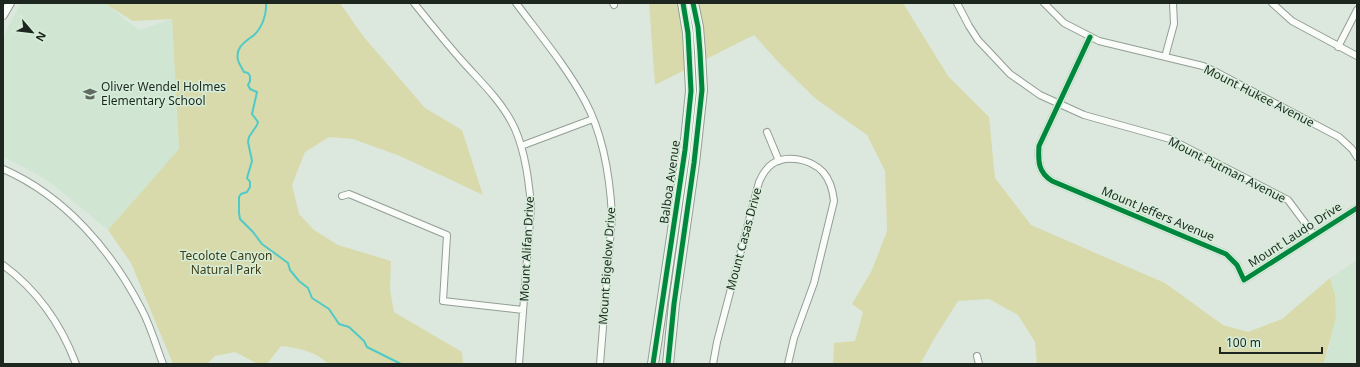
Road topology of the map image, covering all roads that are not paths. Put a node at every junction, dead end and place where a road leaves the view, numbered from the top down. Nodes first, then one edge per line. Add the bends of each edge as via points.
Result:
1 (414, 3) edge
2 (516, 3) edge
3 (682, 3) edge
4 (693, 3) edge
5 (957, 3) edge
6 (1044, 3) edge
7 (1173, 3) edge
8 (1272, 3) edge
9 (7, 5) edge
10 (1357, 10) edge
11 (3, 15) edge
12 (1090, 37) junction
13 (1338, 47) junction
14 (1357, 56) edge
15 (1165, 57) junction
16 (1059, 104) junction
17 (593, 119) junction
18 (767, 132) dead end
19 (521, 146) junction
20 (1357, 157) edge
21 (779, 161) junction
22 (3, 169) edge
23 (342, 196) dead end
24 (1357, 208) edge
25 (1314, 236) junction
26 (3, 265) edge
27 (1244, 280) joint
28 (523, 310) junction
29 (978, 356) dead end
30 (76, 364) edge
31 (163, 364) edge
32 (519, 364) edge
33 (600, 364) edge
34 (653, 364) edge
35 (668, 364) edge
36 (713, 364) edge
37 (788, 364) edge
38 (979, 364) edge

1 - 19 street, Mount Alifan Drive via 438,35 499,102 512,123
2 - 17 street, Mount Bigelow Drive via 568,72
3 - 34 main road, Balboa Avenue via 688,33 691,92 685,150
4 - 35 main road, Balboa Avenue via 698,27 702,90
5 - 16 street, Mount Putman Avenue via 978,40 1010,74 1040,95
6 - 12 street, Mount Hukee Avenue via 1064,23
7 - 15 street via 1174,24
8 - 13 street via 1292,21
9 - 11 street
10 - 13 street
12 - 15 street, Mount Hukee Avenue
12 - 16 street
13 - 14 street
15 - 20 street, Mount Hukee Avenue via 1203,66 1216,72 1339,137
16 - 25 street, Mount Putman Avenue via 1084,115 1170,139 1288,200
16 - 27 street, Mount Jeffers Avenue via 1039,146 1038,161 1045,176 1226,254 1237,265
17 - 19 street
17 - 33 street, Mount Bigelow Drive via 607,168 612,216
18 - 21 street
19 - 28 street, Mount Alifan Drive via 528,176 531,208
21 - 36 street, Mount Casas Drive via 766,169 758,182
21 - 37 street via 798,159 817,167 824,173 834,201 814,283 794,338
22 - 31 street via 56,201 98,242 122,274 143,311
23 - 28 street via 349,194 447,235 443,301
24 - 25 street, Mount Laudo Drive
25 - 27 street, Mount Laudo Drive
26 - 30 street via 16,274 37,296 55,320
28 - 32 street, Mount Alifan Drive
29 - 38 street

